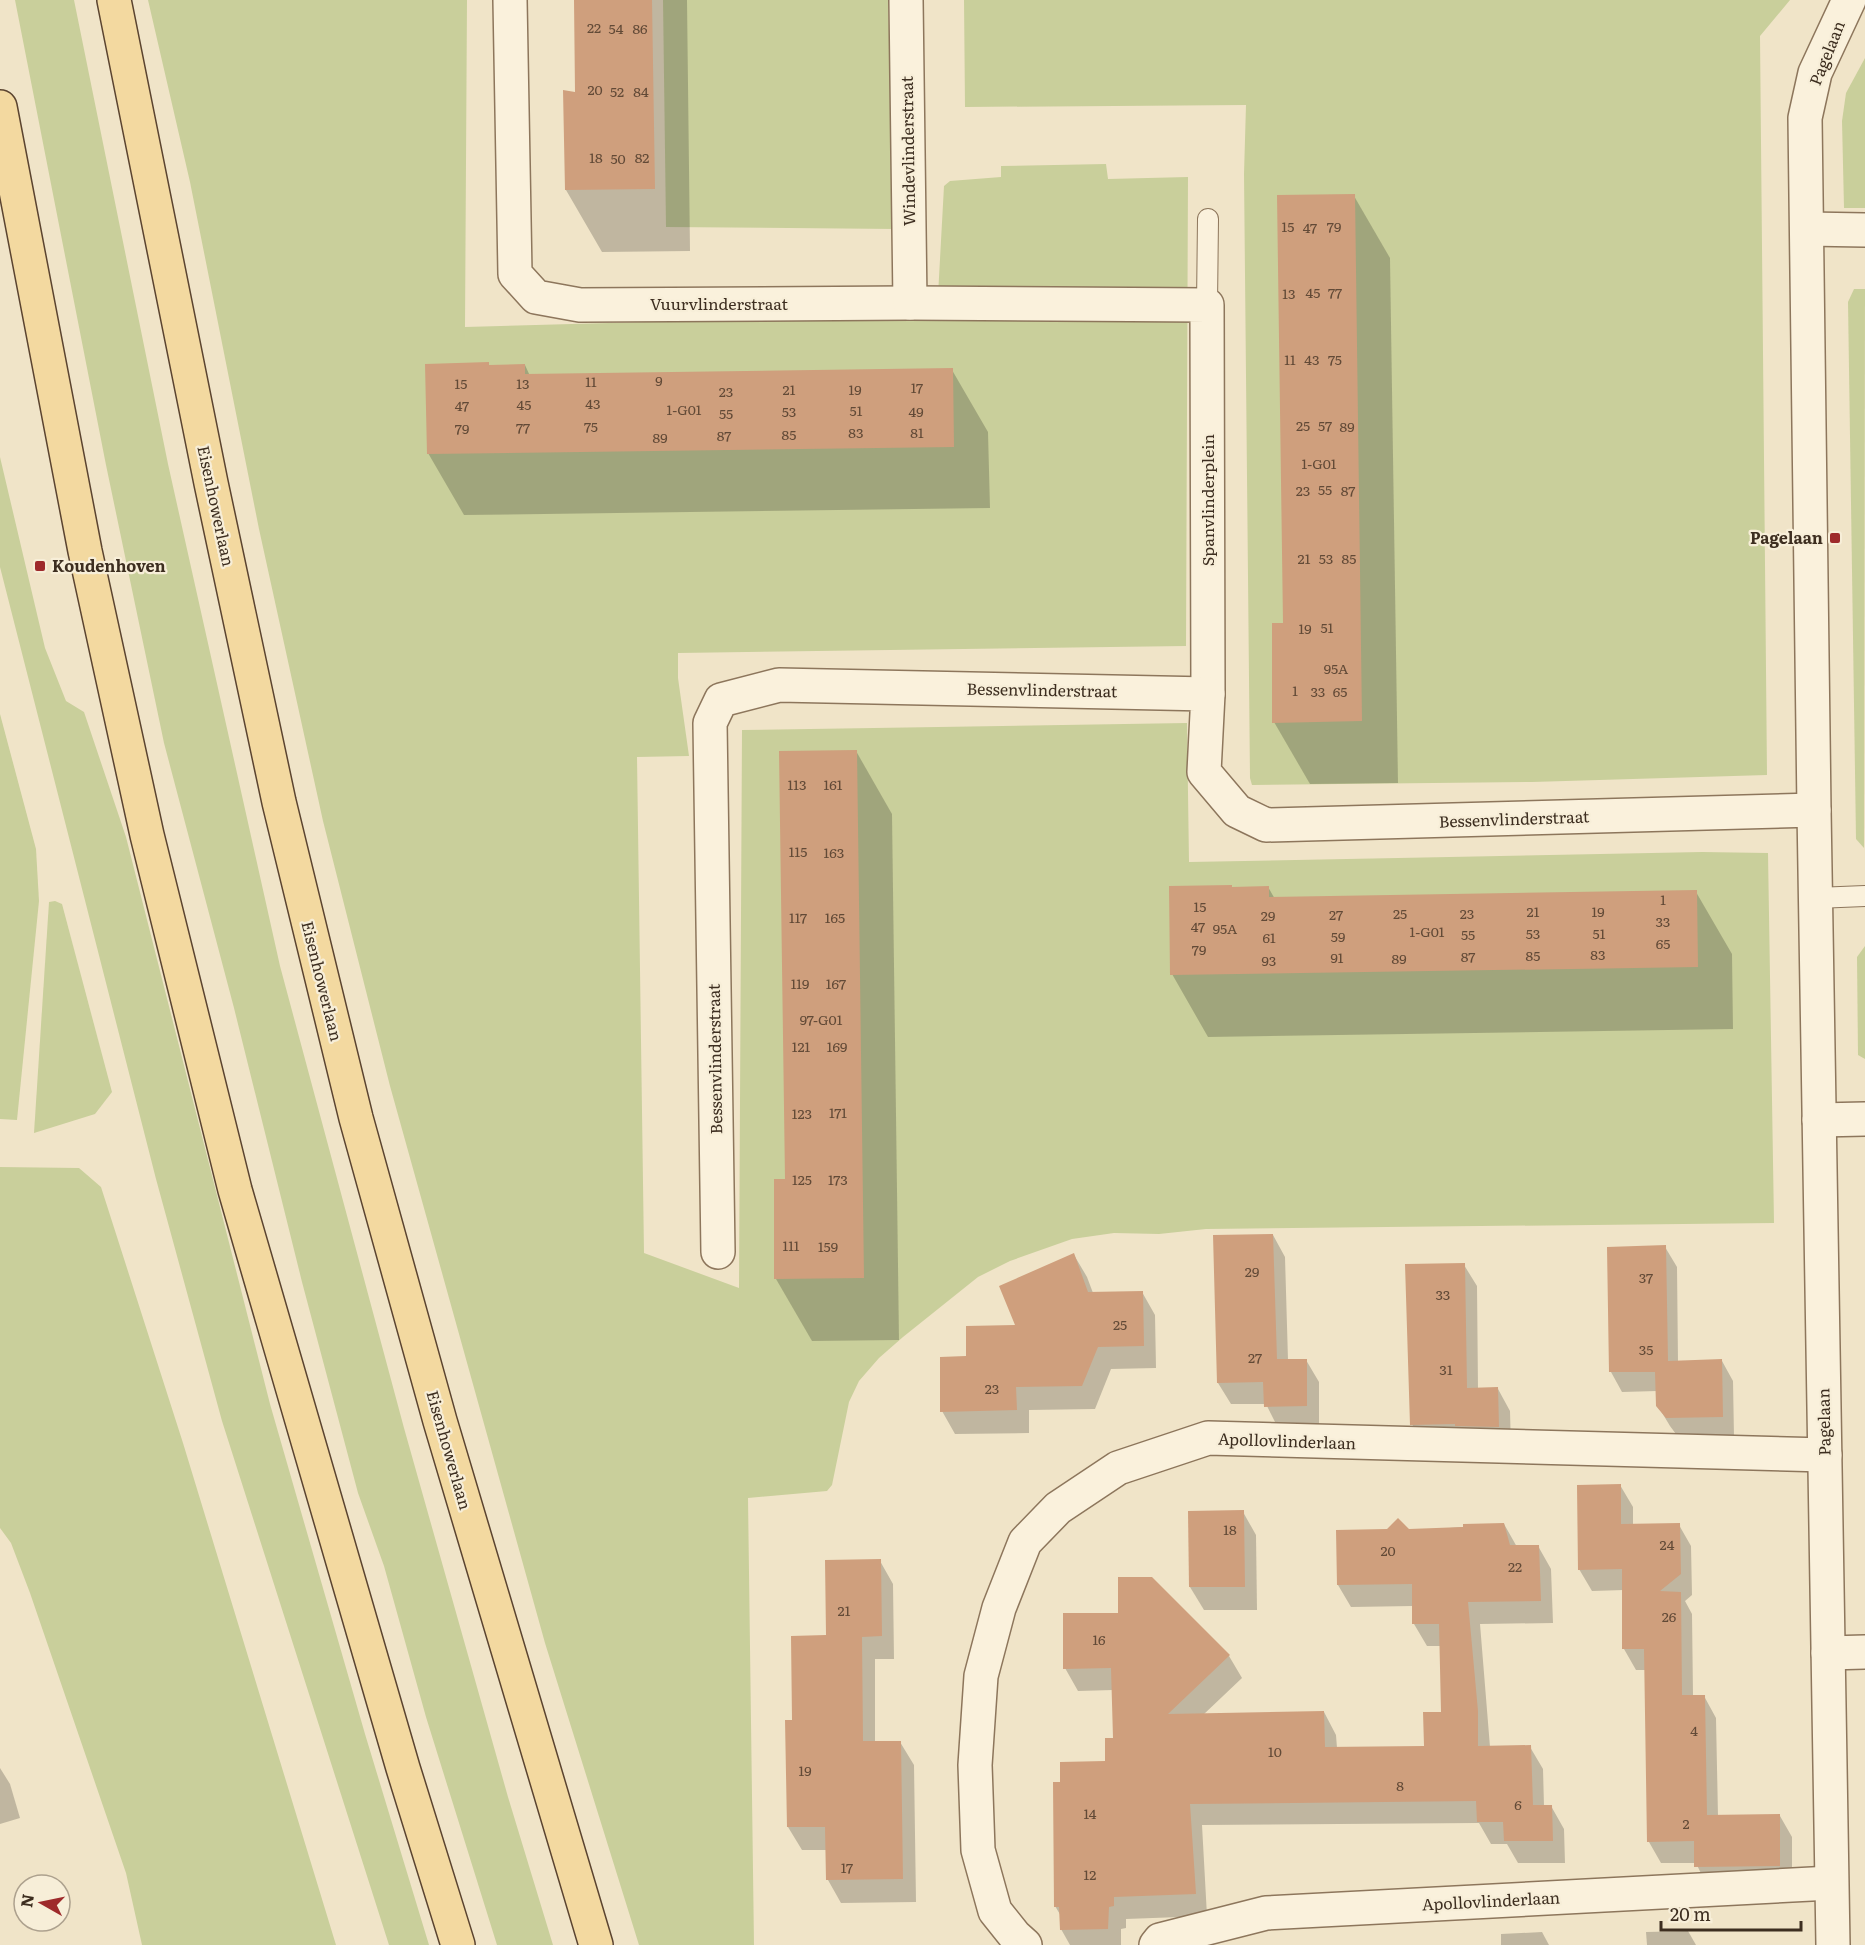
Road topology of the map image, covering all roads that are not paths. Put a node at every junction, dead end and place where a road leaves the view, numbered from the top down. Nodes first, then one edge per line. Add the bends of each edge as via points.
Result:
1 (114, 0) edge
2 (510, 0) edge
3 (906, 0) edge
4 (1849, 0) edge
5 (0, 107) edge
6 (8, 193) edge
7 (1208, 219) dead end
8 (1807, 230) junction
9 (1865, 230) edge
10 (910, 303) junction
11 (1207, 305) junction
12 (1208, 694) junction
13 (1814, 810) junction
14 (1865, 896) edge
15 (1816, 898) junction
16 (1865, 1119) edge
17 (1819, 1120) junction
18 (718, 1251) dead end
19 (1825, 1455) junction
20 (1865, 1652) edge
21 (1828, 1653) junction
22 (1831, 1883) junction
23 (458, 1945) edge
24 (596, 1945) edge
25 (1025, 1945) edge
26 (1156, 1945) edge
27 (1833, 1945) edge

1 - 24 main road, Eisenhowerlaan via 276,791 356,1118 444,1432
2 - 10 street, Vuurvlinderstraat via 515,273 536,297 580,305
3 - 10 street, Windevlinderstraat
4 - 8 street, Pagelaan via 1815,73 1805,118
5 - 6 main road
6 - 23 main road via 144,824 235,1190
7 - 11 lane
8 - 9 street
8 - 13 street, Pagelaan
10 - 11 street, Vuurvlinderstraat
11 - 12 street, Spanvlinderplein
12 - 13 street, Bessenvlinderstraat via 1204,772 1237,811 1266,825
12 - 18 street, Bessenvlinderstraat via 779,685 722,700 710,723
13 - 15 street, Pagelaan
14 - 15 lane
15 - 17 street, Pagelaan
16 - 17 street
17 - 19 street, Pagelaan
19 - 21 street, Pagelaan
19 - 25 street, Apollovlinderlaan via 1208,1438 1118,1468 1058,1508 1025,1542 999,1608 981,1676 975,1765 978,1850 994,1911
20 - 21 street
21 - 22 street, Pagelaan
22 - 26 street, Apollovlinderlaan via 1266,1913 1160,1940
22 - 27 street, Pagelaan

